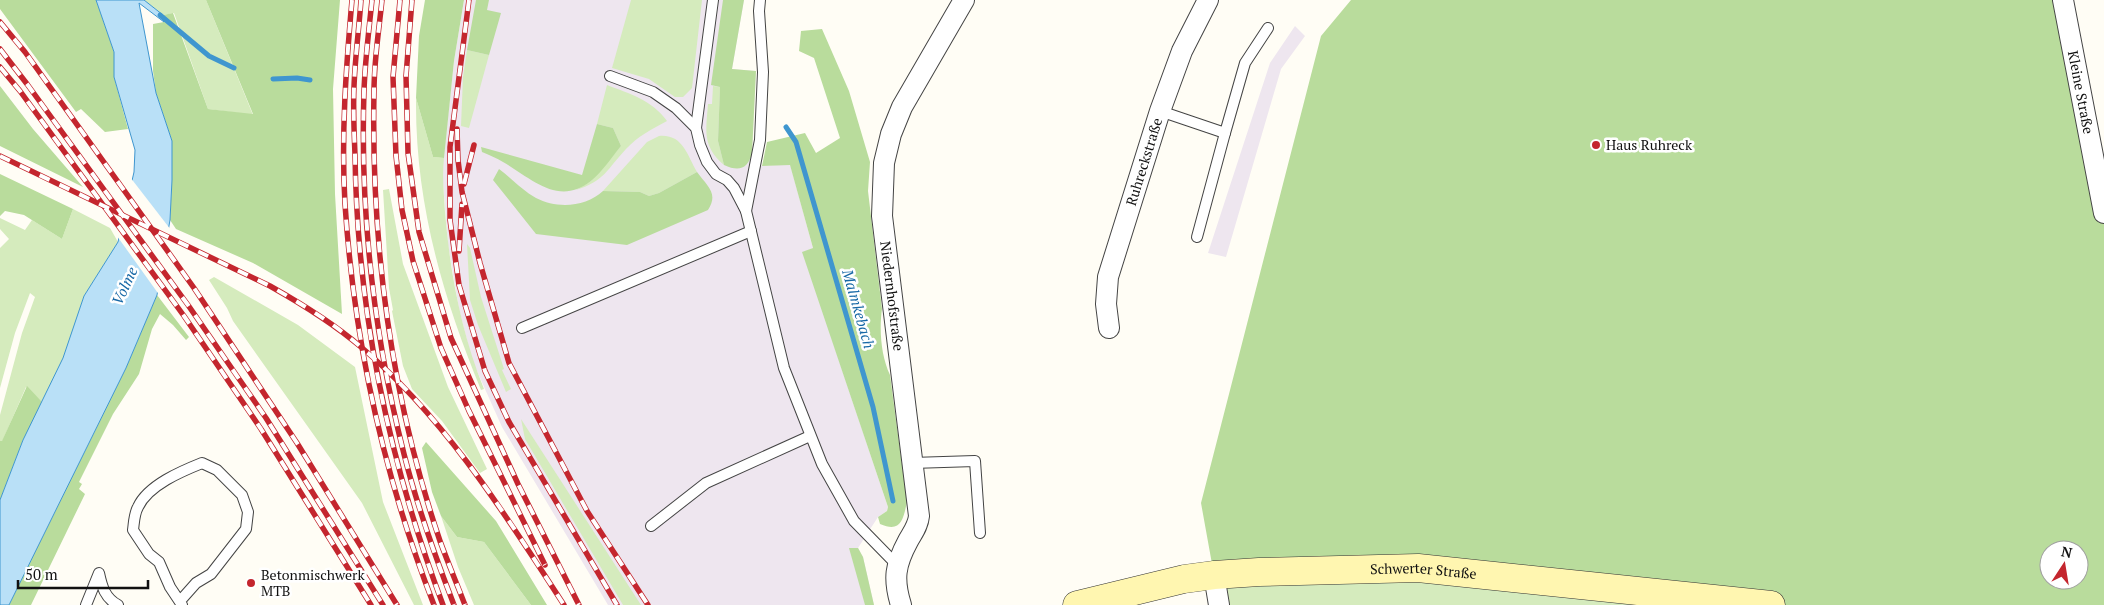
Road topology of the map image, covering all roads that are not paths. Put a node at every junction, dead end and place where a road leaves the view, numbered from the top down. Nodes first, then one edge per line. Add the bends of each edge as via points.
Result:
1 (713, 0) edge
2 (760, 0) edge
3 (964, 0) edge
4 (1208, 0) edge
5 (2063, 0) edge
6 (1268, 28) dead end
7 (610, 76) dead end
8 (1160, 111) junction
9 (696, 128) junction
10 (1225, 133) junction
11 (746, 211) junction
12 (2104, 213) edge
13 (751, 231) junction
14 (1197, 237) dead end
15 (522, 328) dead end
16 (1109, 328) dead end
17 (810, 436) junction
18 (912, 463) junction
19 (652, 526) dead end
20 (980, 533) dead end
21 (897, 565) junction
22 (1214, 575) junction
23 (181, 603) edge
24 (86, 605) edge
25 (118, 605) edge
26 (901, 605) edge
27 (1077, 605) edge
28 (1219, 605) edge
29 (1771, 605) edge

1 - 9 lane
2 - 11 lane via 763,72 760,140
3 - 18 street, Niedernhofstraße via 902,106 884,163 882,216
4 - 8 street, Ruhreckstraße via 1182,50
5 - 12 street, Kleine Straße
6 - 10 lane via 1245,63
7 - 9 lane via 653,92
8 - 10 lane
8 - 16 street, Ruhreckstraße via 1108,277 1106,304
9 - 11 lane via 707,162 734,188
10 - 14 lane
11 - 13 lane
13 - 15 lane
13 - 17 lane via 784,368
17 - 19 lane via 706,483
17 - 21 lane via 854,522
18 - 20 lane via 975,461
18 - 21 street, Niedernhofstraße via 918,524
21 - 26 street, Niedernhofstraße
22 - 27 main road, Schwerter Straße
22 - 28 street
22 - 29 main road, Schwerter Straße via 1418,568
23 - 23 lane via 196,583 211,574 246,529 248,512 242,495 217,470 202,463 179,471 148,494 138,506 133,530 149,554 159,562
24 - 25 lane via 99,573 102,588 110,601

